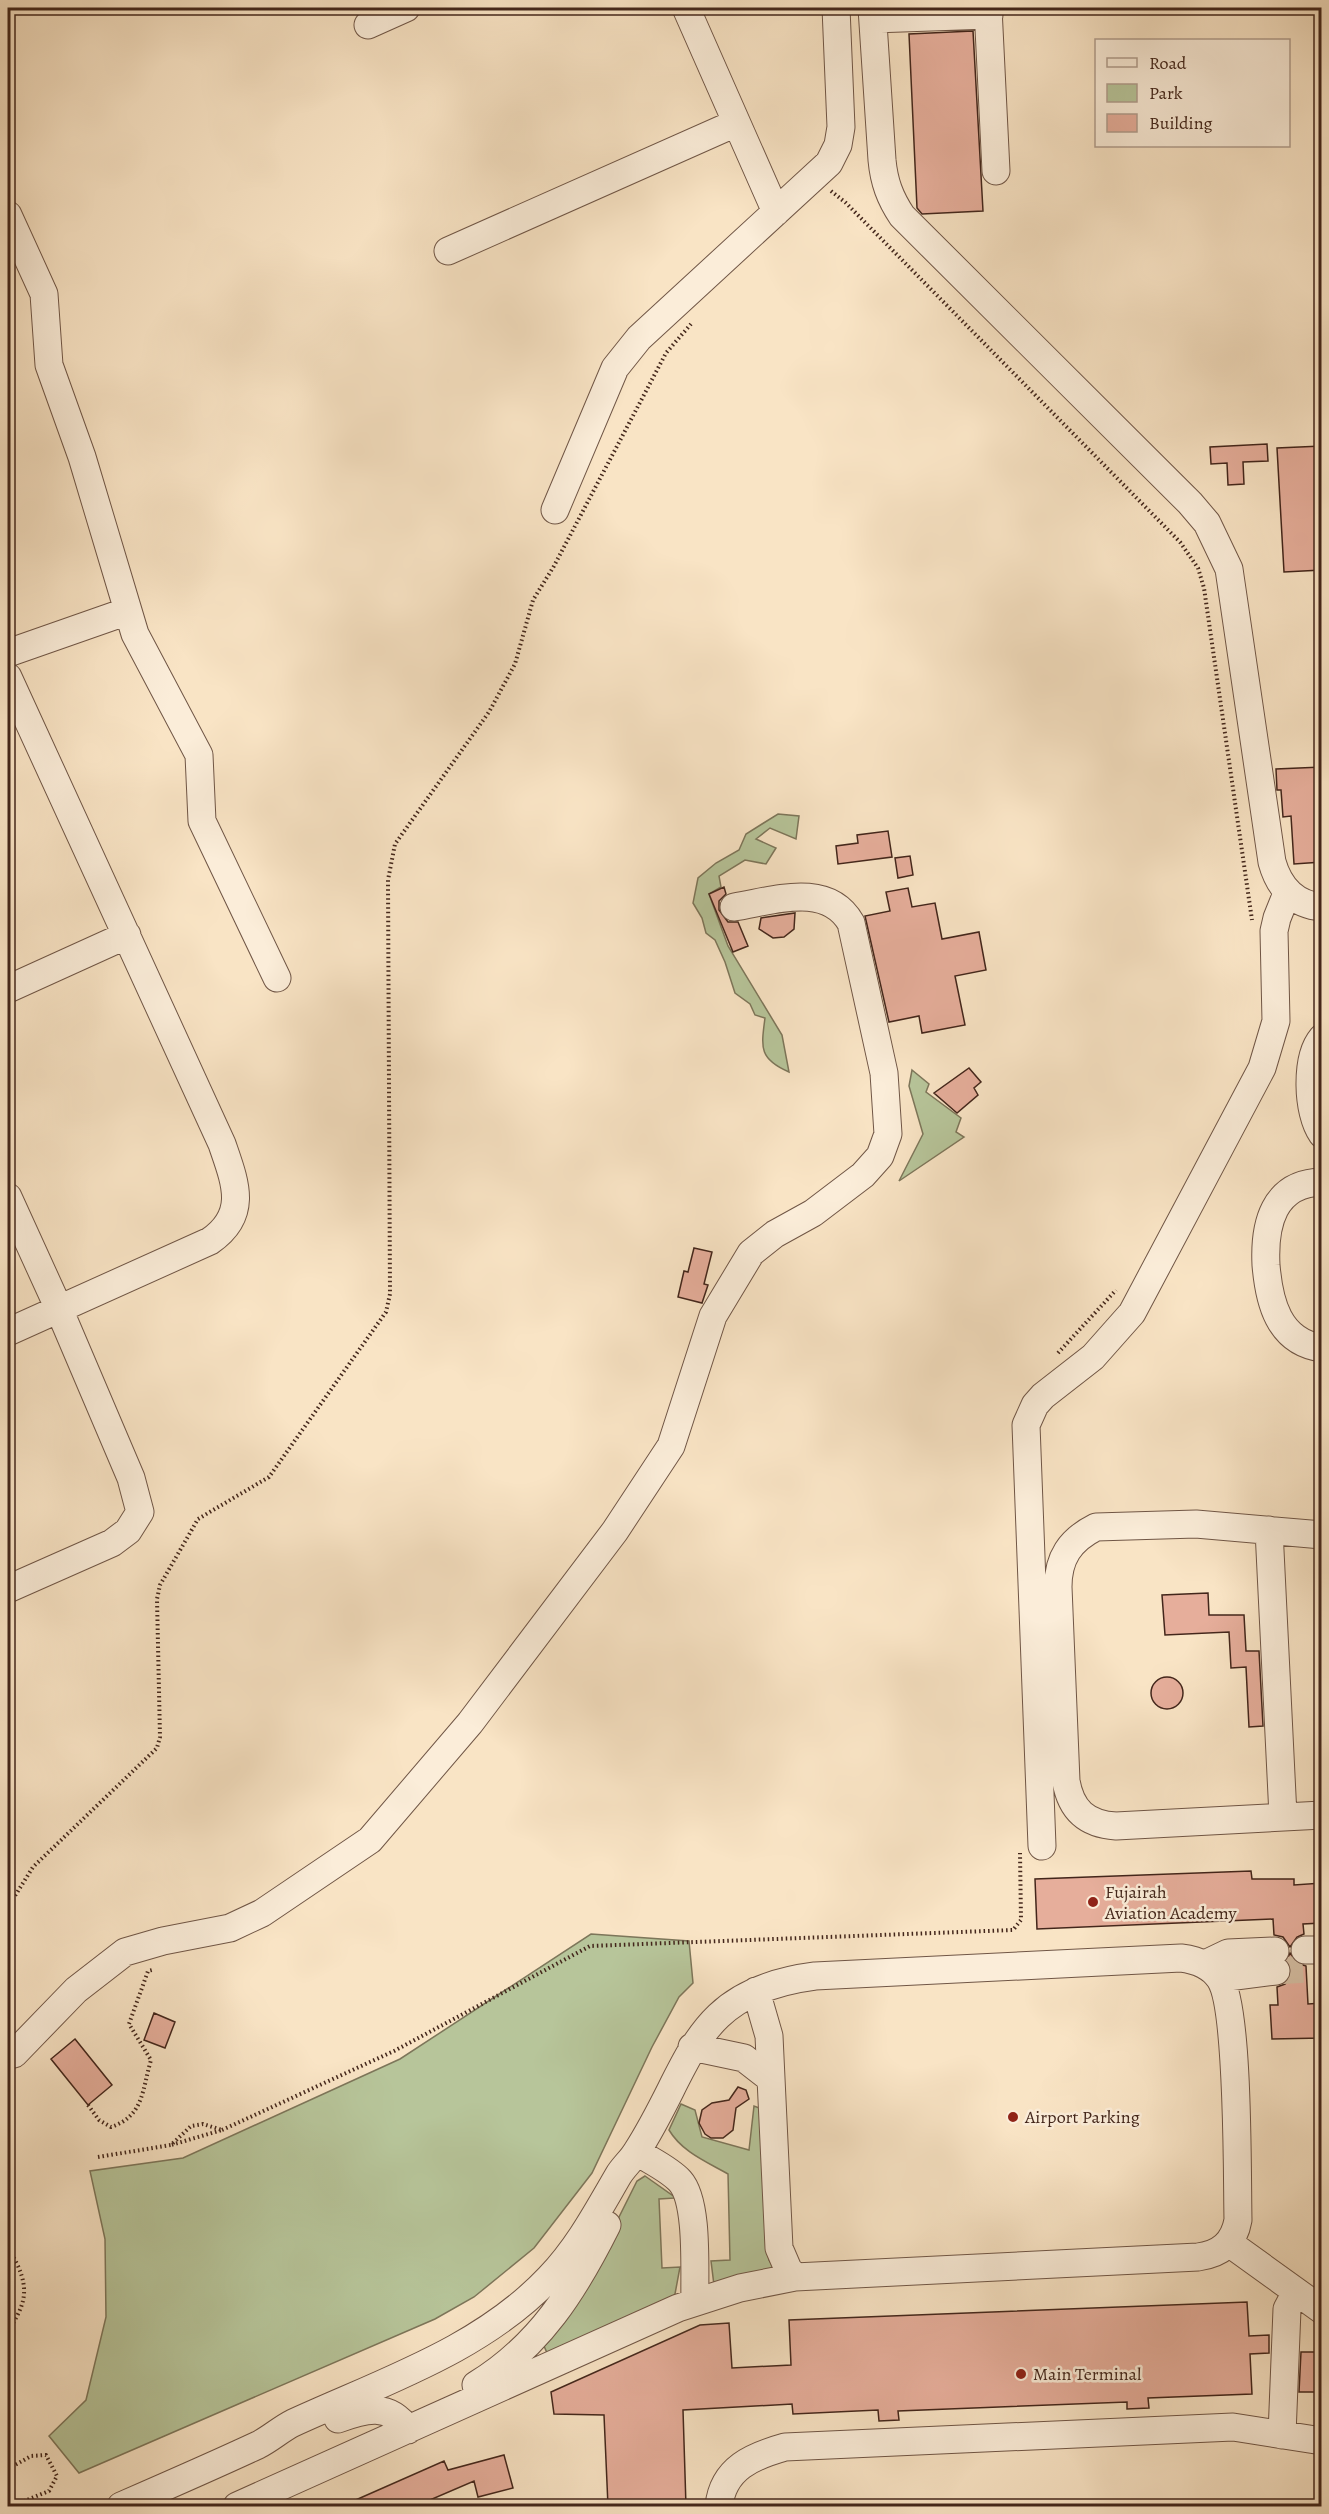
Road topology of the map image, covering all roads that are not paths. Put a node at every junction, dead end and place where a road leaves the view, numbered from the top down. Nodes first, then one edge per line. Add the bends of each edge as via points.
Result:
1 (406, 8) edge
2 (686, 8) edge
3 (836, 8) edge
4 (989, 11) edge
5 (873, 13) edge
6 (368, 25) dead end
7 (736, 123) junction
8 (996, 171) dead end
9 (776, 212) junction
10 (8, 215) edge
11 (448, 250) dead end
12 (555, 510) dead end
13 (128, 612) junction
14 (8, 653) edge
15 (8, 677) edge
16 (1287, 893) junction
17 (1322, 907) edge
18 (734, 908) dead end
19 (127, 935) junction
20 (277, 978) dead end
21 (8, 989) edge
22 (1322, 1038) edge
23 (1322, 1134) edge
24 (1322, 1182) edge
25 (8, 1197) edge
26 (59, 1309) junction
27 (8, 1332) edge
28 (1322, 1348) edge
29 (1269, 1530) junction
30 (1322, 1535) edge
31 (8, 1589) edge
32 (1322, 1815) edge
33 (1283, 1816) junction
34 (1031, 1844) road end
35 (1275, 1961) tunnel mouth
36 (1212, 1971) junction
37 (756, 1991) junction
38 (692, 2047) junction
39 (8, 2055) edge
40 (771, 2079) junction
41 (637, 2152) junction
42 (1229, 2243) junction
43 (795, 2277) junction
44 (1296, 2292) junction
45 (695, 2301) junction
46 (1322, 2310) edge
47 (408, 2430) junction
48 (1282, 2435) junction
49 (1322, 2441) edge
50 (262, 2443) junction
51 (121, 2506) edge
52 (237, 2506) edge
53 (719, 2506) edge

1 - 6 street
2 - 7 street
3 - 9 street via 842,127 838,145 829,163
4 - 5 street
4 - 8 street
5 - 16 street via 884,180 902,216 1190,503 1220,545 1234,593 1272,862
7 - 9 street
7 - 11 street
9 - 12 street via 639,338 615,368
10 - 13 street via 44,294 49,365 82,457
13 - 14 street
13 - 20 street via 135,634 199,755 202,821
15 - 19 street
16 - 17 street
16 - 34 street via 1274,931 1276,1021 1262,1068 1132,1313 1093,1356 1043,1396 1026,1425
18 - 39 street via 792,897 826,898 843,909 851,923 884,1073 888,1134 880,1156 813,1213 751,1253 713,1316 671,1446 615,1531 470,1723 370,1840 262,1914 230,1928 125,1952 76,1990 14,2054
19 - 21 street
19 - 26 street via 222,1144 235,1182 236,1207 221,1233 210,1241
22 - 23 street via 1310,1067 1314,1118
24 - 28 street via 1302,1185 1279,1201 1264,1239 1272,1309 1290,1333
25 - 26 street
26 - 27 street
26 - 31 street via 131,1478 140,1512 128,1531 112,1543
29 - 30 street
29 - 33 street
29 - 33 street via 1196,1524 1111,1525 1096,1527 1071,1544 1058,1572 1066,1769 1069,1796 1076,1809 1101,1825
32 - 33 street
35 - 36 street
36 - 37 street via 1181,1958 815,1977 785,1981
36 - 42 street via 1225,1989 1231,2027 1238,2220
37 - 38 street via 720,2014
37 - 40 street via 767,2025
38 - 40 street via 744,2058
38 - 41 street
40 - 43 street via 779,2248
41 - 45 street via 673,2174 687,2193
41 - 47 street via 630,2180 586,2266 550,2321 504,2366 431,2410
41 - 50 street via 564,2261 514,2310 453,2350 291,2424
42 - 43 street via 1210,2256 1198,2257
42 - 44 street
43 - 45 street
44 - 46 street
44 - 48 street via 1287,2309
45 - 47 street
47 - 50 street via 393,2414 372,2408 285,2440
47 - 52 street
48 - 49 street
48 - 53 street via 1233,2427 785,2446 746,2461 734,2471 725,2484
50 - 51 street

